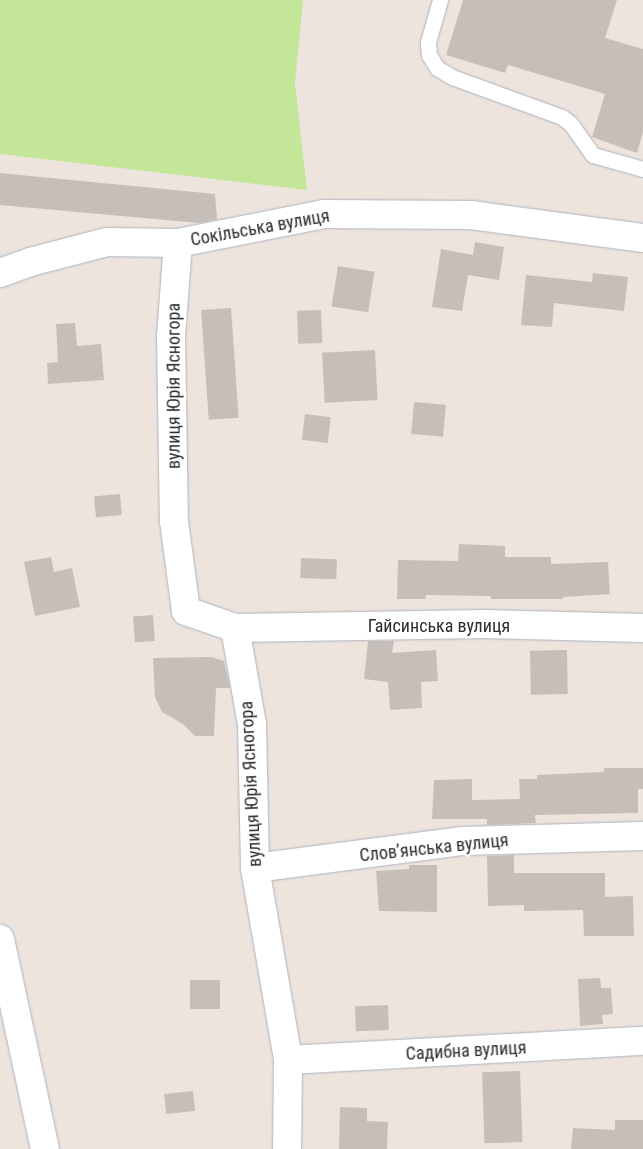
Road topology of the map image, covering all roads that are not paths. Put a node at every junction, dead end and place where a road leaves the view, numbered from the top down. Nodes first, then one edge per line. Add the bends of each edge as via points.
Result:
1 (440, 0) edge
2 (643, 169) edge
3 (643, 238) edge
4 (178, 243) junction
5 (0, 273) edge
6 (235, 628) junction
7 (643, 628) edge
8 (643, 836) edge
9 (255, 868) junction
10 (0, 939) edge
11 (643, 1041) edge
12 (288, 1060) junction
13 (45, 1149) edge
14 (287, 1149) edge

1 - 2 lane via 428,42 429,56 436,68 452,77 562,117 571,124 593,155
3 - 4 street, Сокільська вулиця via 471,215 324,214
4 - 5 street, Сокільська вулиця via 108,242
4 - 6 street, вулиця Юрія Ясногора via 171,336 174,512 186,611
6 - 7 street, Гайсинська вулиця via 484,624
6 - 9 street, вулиця Юрія Ясногора via 252,724
8 - 9 street, Словʼянська вулиця via 463,841
9 - 12 street, вулиця Юрія Ясногора
10 - 13 street
11 - 12 street, Садибна вулиця
12 - 14 street, вулиця Юрія Ясногора

